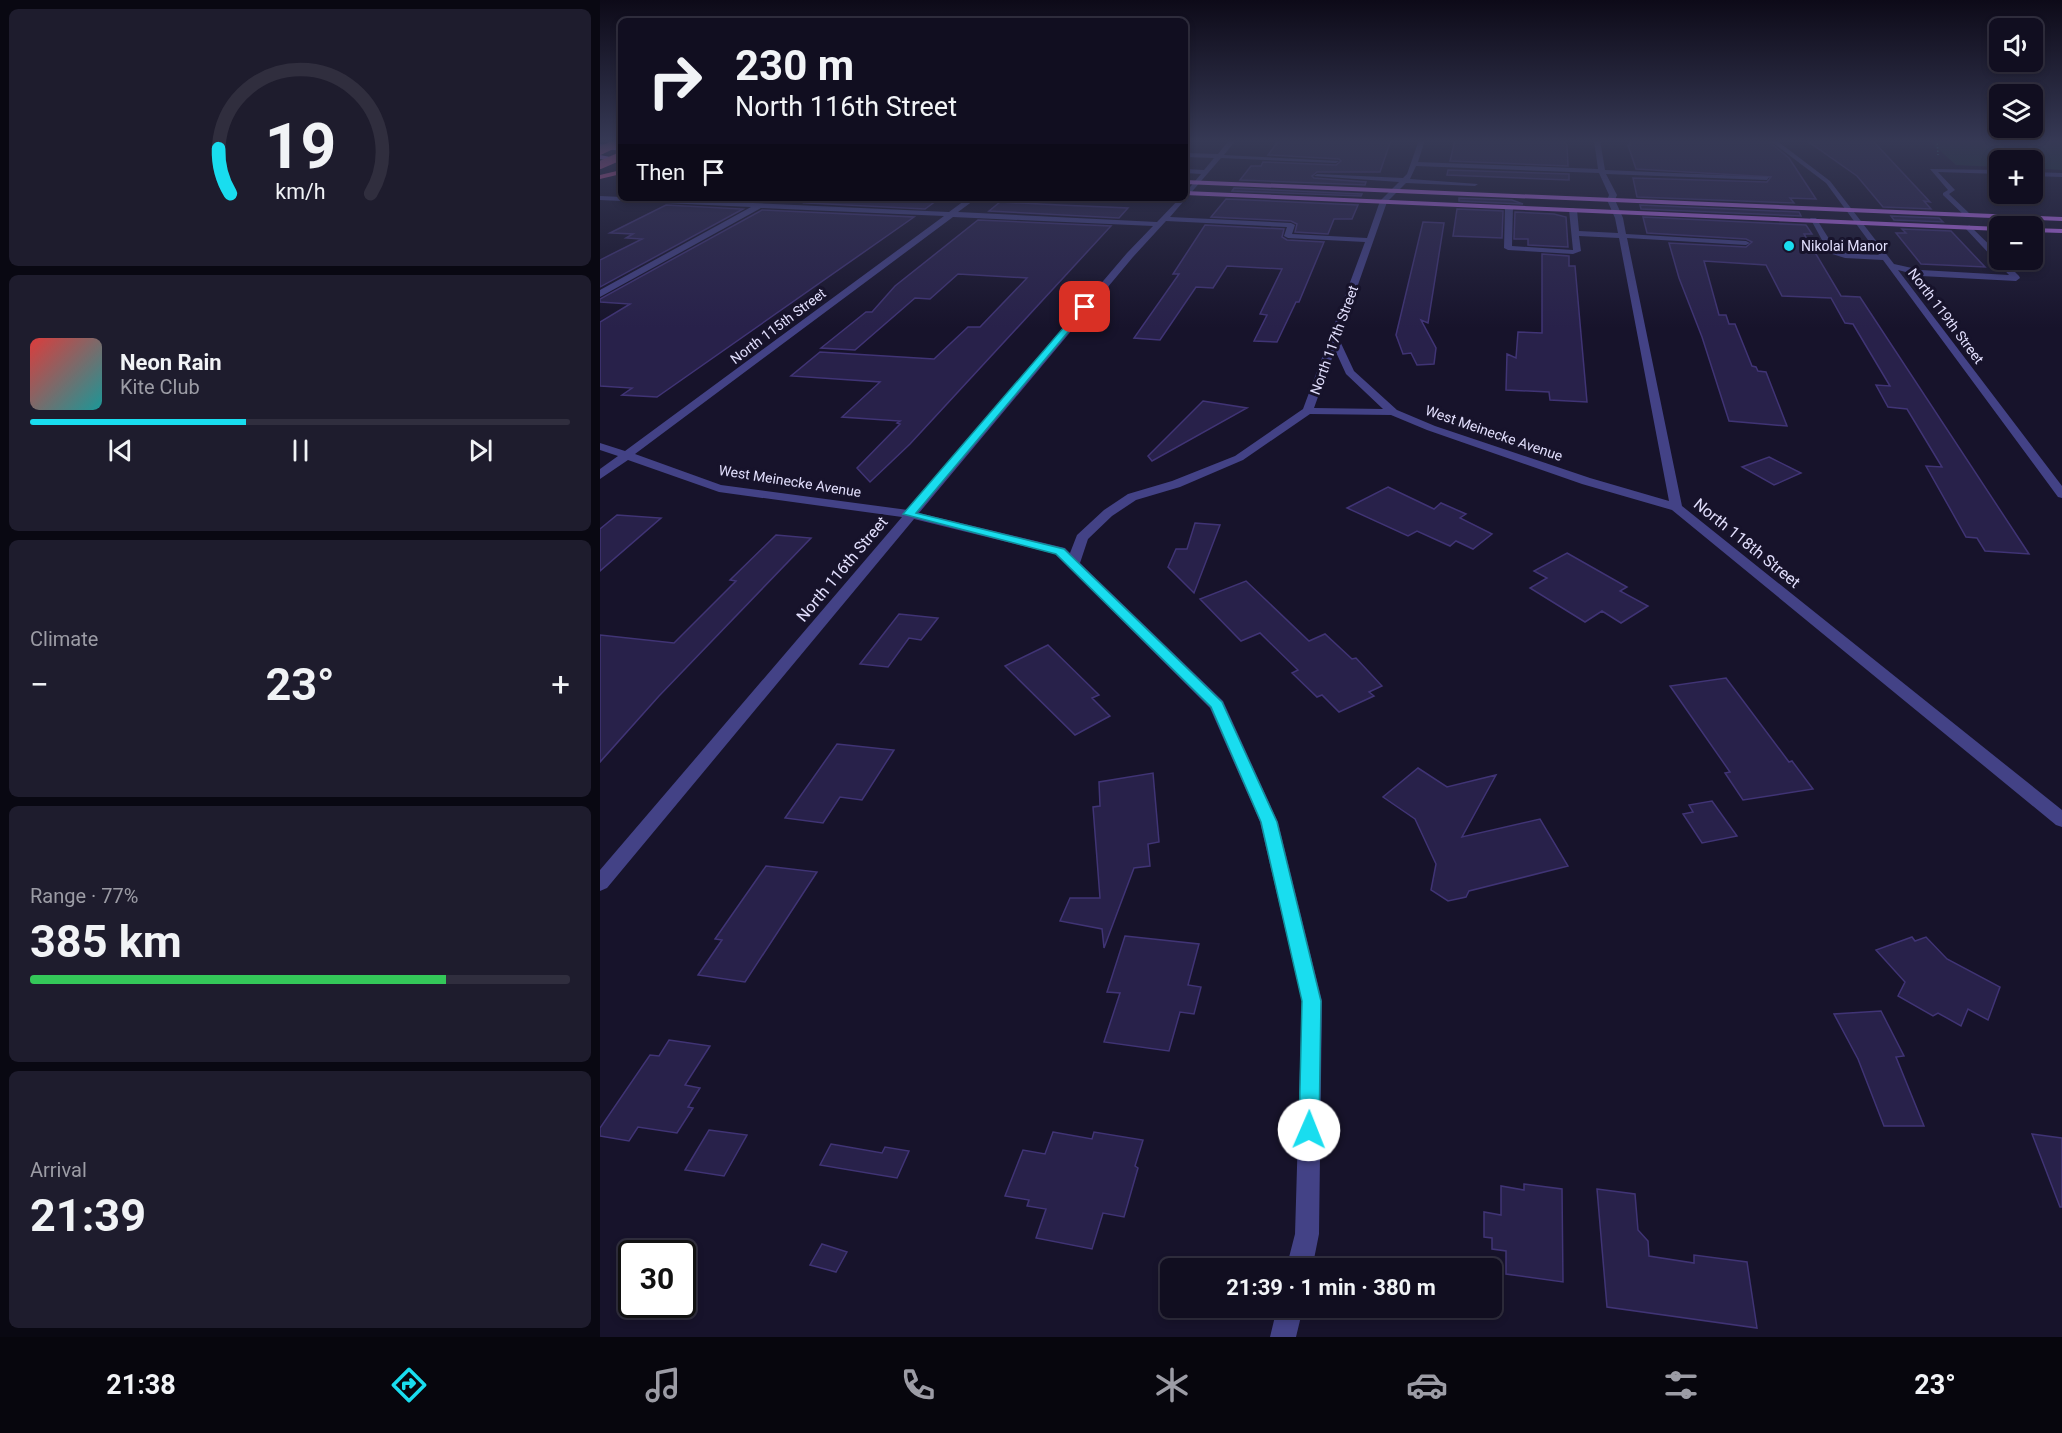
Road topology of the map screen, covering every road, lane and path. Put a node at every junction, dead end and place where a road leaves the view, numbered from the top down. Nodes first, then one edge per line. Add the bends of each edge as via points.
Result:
1 (700, 202) edge
2 (765, 202) edge
3 (968, 202) edge
4 (1179, 202) edge
5 (1383, 202) edge
6 (1413, 202) edge
7 (1561, 202) edge
8 (1614, 202) edge
9 (1843, 202) edge
10 (1953, 202) edge
11 (904, 203) dead end
12 (760, 205) junction
13 (963, 206) junction
14 (1614, 206) junction
15 (1509, 207) junction
16 (1573, 210) junction
17 (1850, 210) junction
18 (952, 214) junction
19 (1966, 215) junction
20 (2062, 219) edge
21 (1813, 220) junction
22 (1161, 222) junction
23 (1858, 223) junction
24 (1969, 227) junction
25 (1989, 228) edge
26 (2043, 230) edge
27 (2062, 231) edge
28 (1575, 233) junction
29 (1622, 235) junction
30 (1370, 240) junction
31 (1746, 243) dead end
32 (1888, 262) junction
33 (600, 294) edge
34 (1335, 341) junction
35 (1308, 411) junction
36 (1393, 412) junction
37 (600, 446) edge
38 (629, 454) junction
39 (600, 476) edge
40 (2062, 494) edge
41 (1676, 507) junction
42 (909, 514) junction
43 (1073, 563) junction
44 (2062, 820) edge
45 (600, 883) edge
46 (1301, 1258) edge
47 (1288, 1318) edge
48 (1283, 1337) edge

1 - 12 street
2 - 12 street
3 - 13 street, North 115th Street
4 - 22 street, North 116th Street
5 - 30 street, North 117th Street
6 - 15 main road
7 - 14 main road
8 - 14 street, North 118th Street
9 - 17 street, North 119th Street
10 - 19 street
11 - 13 street
12 - 18 street
12 - 33 street
13 - 18 street, North 115th Street
14 - 16 main road
14 - 17 main road
14 - 21 main road
14 - 29 street, North 118th Street
15 - 16 main road
15 - 28 street via 1508,248 1572,252 1577,250
16 - 28 street
17 - 19 main road
17 - 23 street, North 119th Street
18 - 22 street
18 - 38 street, North 115th Street
19 - 20 main road
21 - 23 main road
21 - 32 street via 1832,251 1847,259
22 - 30 street via 1291,225 1288,236
22 - 42 street, North 116th Street
23 - 24 main road
23 - 32 street, North 119th Street
24 - 25 main road
24 - 32 street via 2016,278 1921,273
26 - 27 main road
28 - 29 street
29 - 31 street
29 - 41 street, North 118th Street
30 - 34 street, North 117th Street
32 - 40 street, North 119th Street
34 - 35 street, North 117th Street
34 - 36 street, West Meinecke Avenue via 1350,372
35 - 36 street
35 - 43 street, North 117th Street via 1239,458 1132,497 1082,538
36 - 41 street, West Meinecke Avenue via 1575,478
37 - 38 street, West Meinecke Avenue
38 - 39 street, North 115th Street
38 - 42 street, West Meinecke Avenue via 718,488
41 - 44 street, North 118th Street
42 - 43 street via 1060,551
42 - 45 street, North 116th Street
43 - 46 street via 1217,705 1269,822 1312,1001 1307,1233
47 - 48 street

